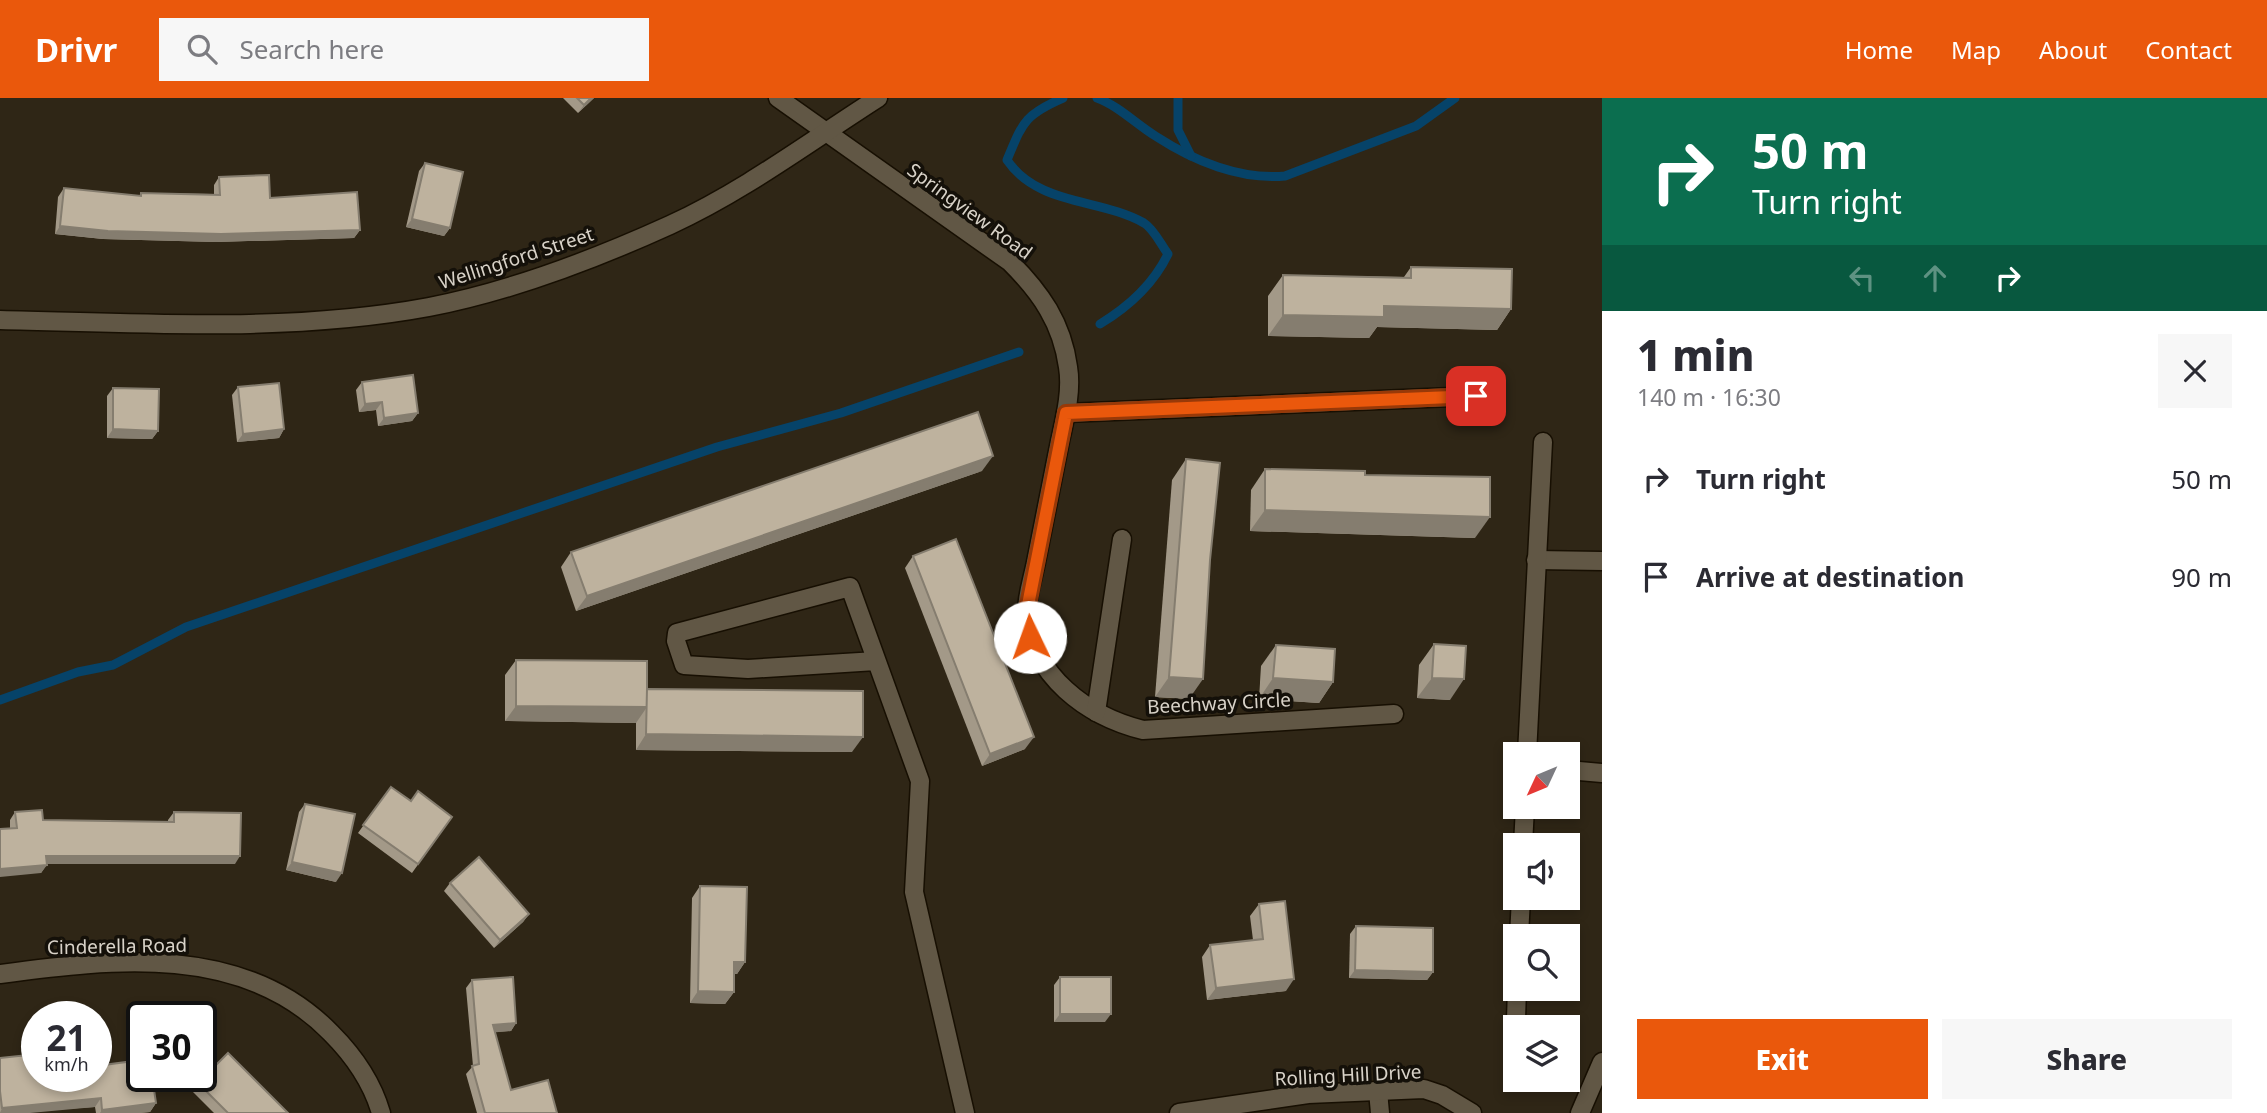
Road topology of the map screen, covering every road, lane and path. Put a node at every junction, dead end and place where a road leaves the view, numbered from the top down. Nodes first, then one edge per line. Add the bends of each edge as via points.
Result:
1 (778, 98) edge
2 (878, 98) edge
3 (826, 133) junction
4 (0, 320) edge
5 (1476, 396) dead end
6 (1066, 413) junction
7 (1543, 442) dead end
8 (1122, 539) dead end
9 (1536, 560) junction
10 (1602, 561) edge
11 (1035, 650) joint
12 (876, 661) junction
13 (1096, 712) junction
14 (1394, 714) dead end
15 (1528, 742) edge
16 (1580, 771) edge
17 (1602, 773) edge
18 (0, 974) edge
19 (1602, 1062) edge
20 (1378, 1091) junction
21 (381, 1113) edge
22 (965, 1113) edge
23 (1179, 1113) edge
24 (1380, 1113) edge
25 (1472, 1113) edge
26 (1580, 1113) edge

1 - 3 street, Springview Road
2 - 3 street, Wellingford Street
3 - 4 street, Wellingford Street via 751,182 671,224 572,266 429,307 343,319 192,324
3 - 6 street, Springview Road via 1010,262 1035,287 1062,337 1069,370
5 - 6 street
6 - 11 street, Springview Road via 1027,610
7 - 9 street
8 - 13 street
9 - 10 street
9 - 15 street
11 - 13 street, Beechway Circle via 1057,682
12 - 12 street via 850,587 677,633 676,641 684,665 748,669
12 - 22 street via 920,782 914,892
13 - 14 street, Beechway Circle via 1143,730
16 - 17 street
18 - 21 street, Cinderella Road via 70,964 142,963 191,965 247,977 287,996 316,1017 360,1067
19 - 26 street
20 - 23 street, Rolling Hill Drive via 1308,1094
20 - 24 street
20 - 25 street, Rolling Hill Drive via 1424,1089 1450,1098

